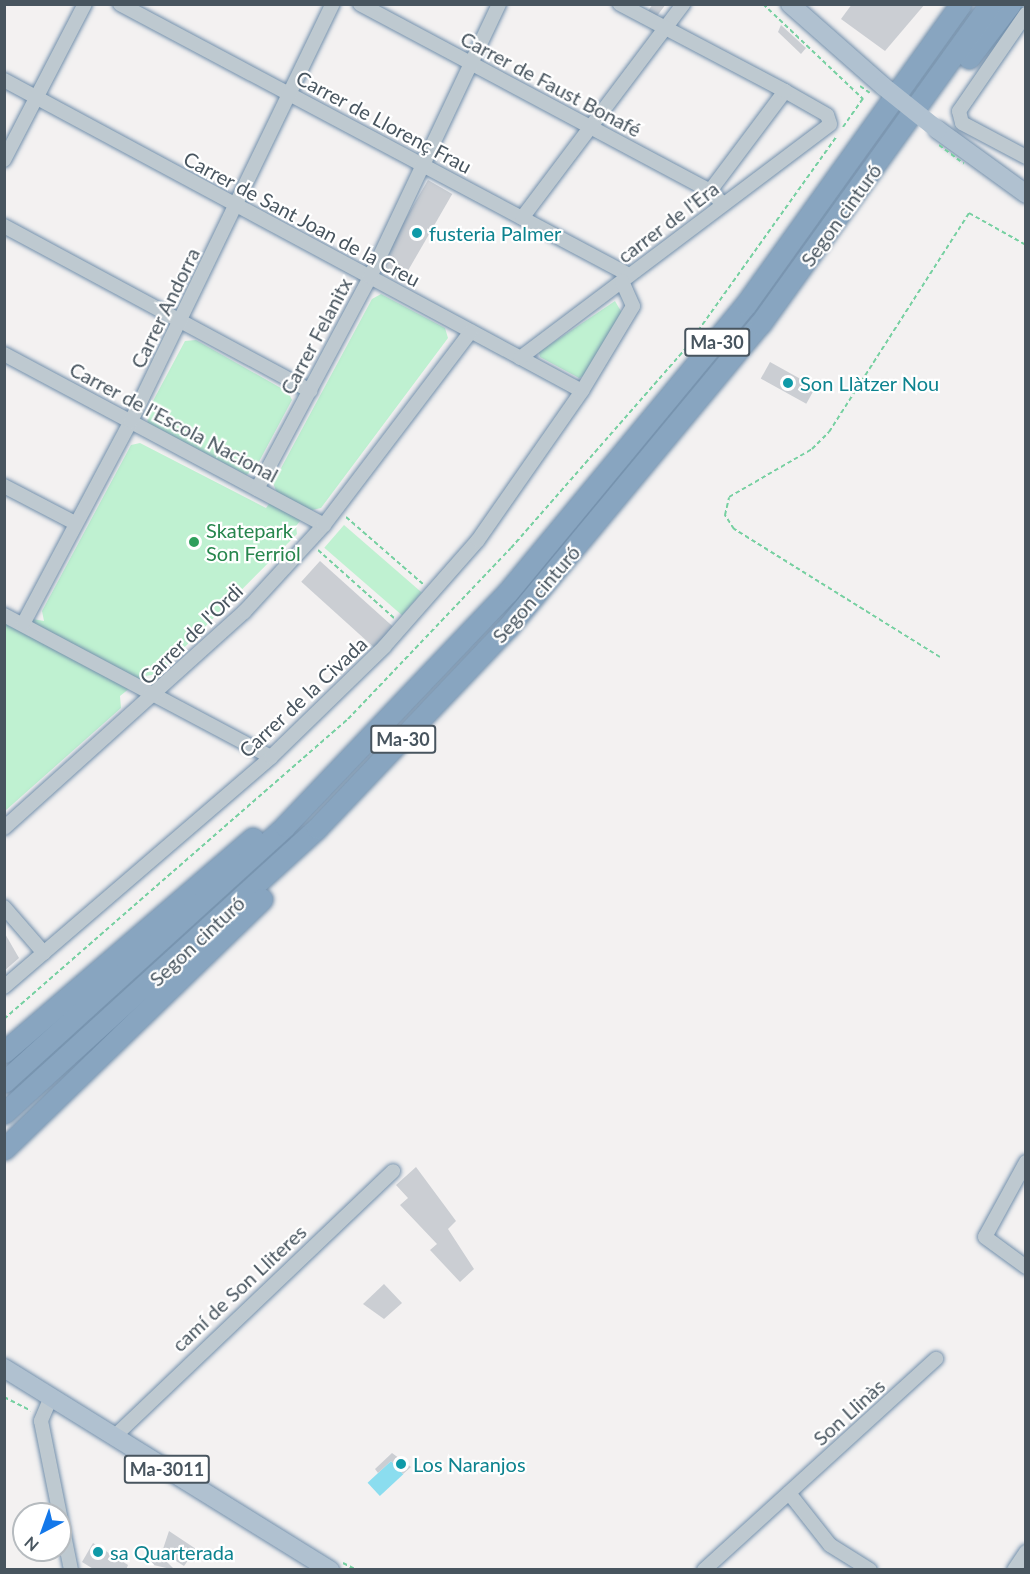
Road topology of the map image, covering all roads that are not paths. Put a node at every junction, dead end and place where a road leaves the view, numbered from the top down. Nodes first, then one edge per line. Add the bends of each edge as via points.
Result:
1 (86, 4) edge
2 (120, 4) edge
3 (333, 4) edge
4 (360, 4) edge
5 (499, 4) edge
6 (620, 4) edge
7 (683, 4) edge
8 (790, 4) edge
9 (949, 4) edge
10 (961, 4) edge
11 (990, 4) edge
12 (1010, 4) edge
13 (1026, 14) edge
14 (665, 28) junction
15 (923, 60) junction
16 (472, 64) junction
17 (4, 80) edge
18 (785, 91) junction
19 (290, 94) junction
20 (37, 98) junction
21 (591, 127) junction
22 (1026, 158) edge
23 (4, 160) edge
24 (422, 165) junction
25 (710, 191) junction
26 (1026, 194) edge
27 (721, 202) junction
28 (236, 205) junction
29 (522, 218) junction
30 (4, 226) edge
31 (369, 277) junction
32 (626, 278) junction
33 (181, 321) junction
34 (759, 324) junction
35 (471, 331) junction
36 (4, 354) edge
37 (520, 358) junction
38 (310, 390) junction
39 (582, 391) junction
40 (131, 422) junction
41 (4, 486) edge
42 (257, 489) junction
43 (75, 523) junction
44 (324, 525) junction
45 (4, 615) edge
46 (23, 624) junction
47 (157, 694) junction
48 (414, 728) junction
49 (366, 744) junction
50 (271, 757) junction
51 (4, 828) edge
52 (4, 907) edge
53 (44, 953) junction
54 (4, 987) edge
55 (4, 1052) edge
56 (4, 1082) edge
57 (4, 1113) edge
58 (4, 1149) edge
59 (1026, 1162) edge
60 (393, 1171) dead end
61 (1026, 1267) edge
62 (936, 1359) dead end
63 (4, 1368) edge
64 (51, 1397) junction
65 (115, 1436) junction
66 (789, 1493) junction
67 (1026, 1552) edge
68 (333, 1564) edge
69 (71, 1569) edge
70 (704, 1569) edge
71 (870, 1569) edge
72 (1014, 1569) edge

1 - 20 street
2 - 19 street, Carrer de Llorenç Frau
3 - 19 street, Carrer Andorra
4 - 16 street, Carrer de Faust Bonafé
5 - 16 street, Carrer Felanitx
6 - 14 street
7 - 14 street
8 - 26 main road, bridge via 883,86
9 - 15 highway
10 - 15 highway, Segon cinturó / Ma-30
11 - 34 highway, Segon cinturó / Ma-30
12 - 34 highway via 800,286
13 - 22 street via 959,111 963,123
14 - 18 street
14 - 21 street
15 - 49 highway, Segon cinturó / Ma-30 via 688,378 507,592
16 - 21 street, Carrer de Faust Bonafé
16 - 24 street, Carrer Felanitx
17 - 20 street, Carrer de Sant Joan de la Creu
18 - 25 street
18 - 27 street, carrer de l'Era via 827,115 830,124
19 - 24 street, Carrer de Llorenç Frau
19 - 28 street, Carrer Andorra
20 - 23 street
20 - 28 street, Carrer de Sant Joan de la Creu
21 - 25 street, Carrer de Faust Bonafé
21 - 29 street
24 - 29 street, Carrer de Llorenç Frau
24 - 31 street, Carrer Felanitx
25 - 27 street, Carrer de Faust Bonafé
27 - 32 street, carrer de l'Era
28 - 31 street, Carrer de Sant Joan de la Creu
28 - 33 street, Carrer Andorra
29 - 32 street, Carrer de Llorenç Frau
30 - 33 street
31 - 35 street, Carrer de Sant Joan de la Creu
31 - 38 street, Carrer Felanitx
32 - 37 street, carrer de l'Era
32 - 39 street, Carrer de la Civada via 633,306
33 - 38 street
33 - 40 street, Carrer Andorra
34 - 48 highway, Segon cinturó / Ma-30 via 584,540
35 - 37 street, Carrer de Sant Joan de la Creu
35 - 44 street, Carrer de l'Ordi
36 - 40 street, Carrer de l'Escola Nacional
37 - 39 street, Carrer de Sant Joan de la Creu
38 - 42 street, Carrer Felanitx
39 - 50 street, Carrer de la Civada via 478,540 403,626
40 - 42 street, Carrer de l'Escola Nacional
40 - 43 street, Carrer Andorra
41 - 43 street
42 - 44 street, Carrer de l'Escola Nacional
43 - 46 street, Carrer Andorra
44 - 47 street, Carrer de l'Ordi
45 - 46 street
46 - 47 street
47 - 50 street
47 - 51 street, Carrer de l'Ordi
48 - 57 highway, Segon cinturó / Ma-30 via 183,955
48 - 58 highway via 392,765 355,804
49 - 55 highway via 321,773 264,829
49 - 56 highway, Ma-30 via 200,908
50 - 53 street, Carrer de la Civada
52 - 53 street
53 - 54 street, Carrer de la Civada
59 - 61 street via 985,1237
60 - 65 street, camí de Son Lliteres
62 - 66 street, Son Llinàs
63 - 64 main road, Ma-3011
64 - 65 main road, Ma-3011
64 - 69 street via 41,1416
65 - 68 main road, Ma-3011
66 - 70 street, Son Llinàs
66 - 71 street via 830,1545
67 - 72 street

